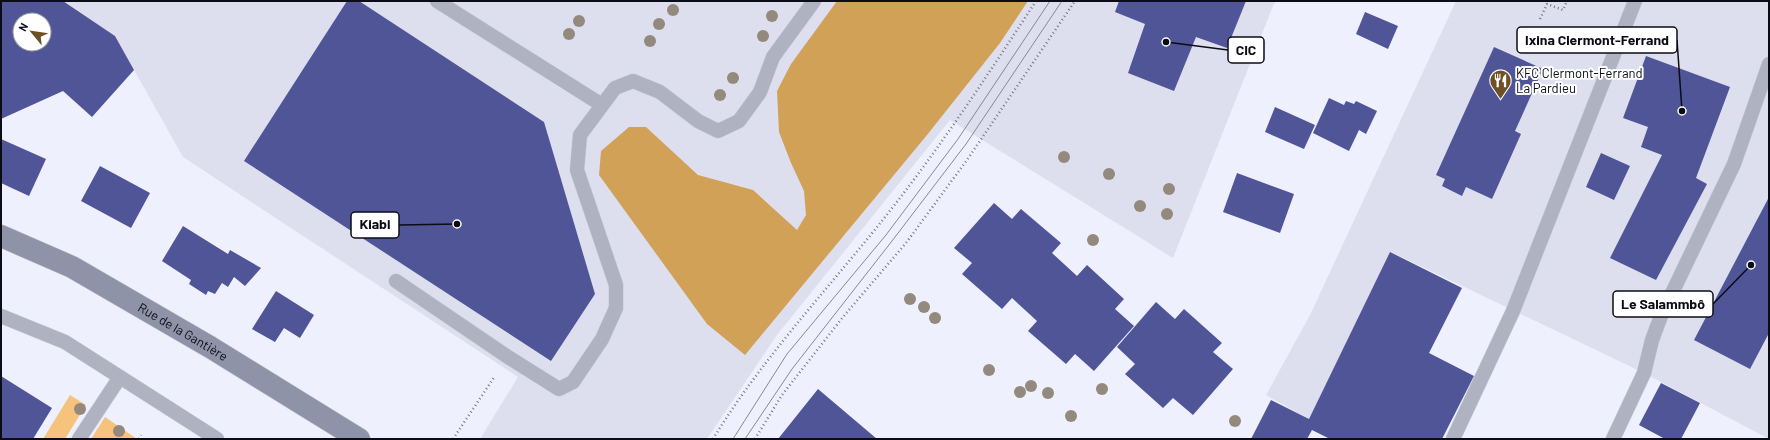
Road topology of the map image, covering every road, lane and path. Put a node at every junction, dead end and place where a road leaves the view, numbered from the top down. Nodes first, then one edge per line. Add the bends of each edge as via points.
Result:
1 (437, 1) edge
2 (814, 1) edge
3 (1036, 1) edge
4 (1075, 1) edge
5 (1567, 1) edge
6 (1635, 1) edge
7 (1540, 19) dead end
8 (1769, 64) edge
9 (602, 105) junction
10 (1, 236) edge
11 (396, 281) dead end
12 (1, 316) edge
13 (497, 373) dead end
14 (120, 377) junction
15 (141, 435) dead end
16 (79, 439) edge
17 (139, 439) edge
18 (217, 439) edge
19 (359, 439) edge
20 (453, 439) edge
21 (713, 439) edge
22 (755, 439) edge
23 (1453, 439) edge
24 (1613, 439) edge

1 - 9 lane
2 - 9 lane via 773,57 760,92 739,121 718,131 698,121 660,92 633,81 615,88
3 - 21 path via 943,141 889,213 770,357
4 - 22 path via 967,160 906,243 843,317 782,395
5 - 7 path via 1562,10 1547,4
6 - 23 lane via 1513,311
8 - 24 lane via 1734,164 1661,316 1644,373
9 - 11 lane via 580,135 577,170 616,285 616,308 602,339 573,382 560,389
10 - 19 main road, Rue de la Gantière via 72,267 210,347
12 - 14 lane via 65,342
13 - 20 path
14 - 16 lane
14 - 18 lane
15 - 17 path

